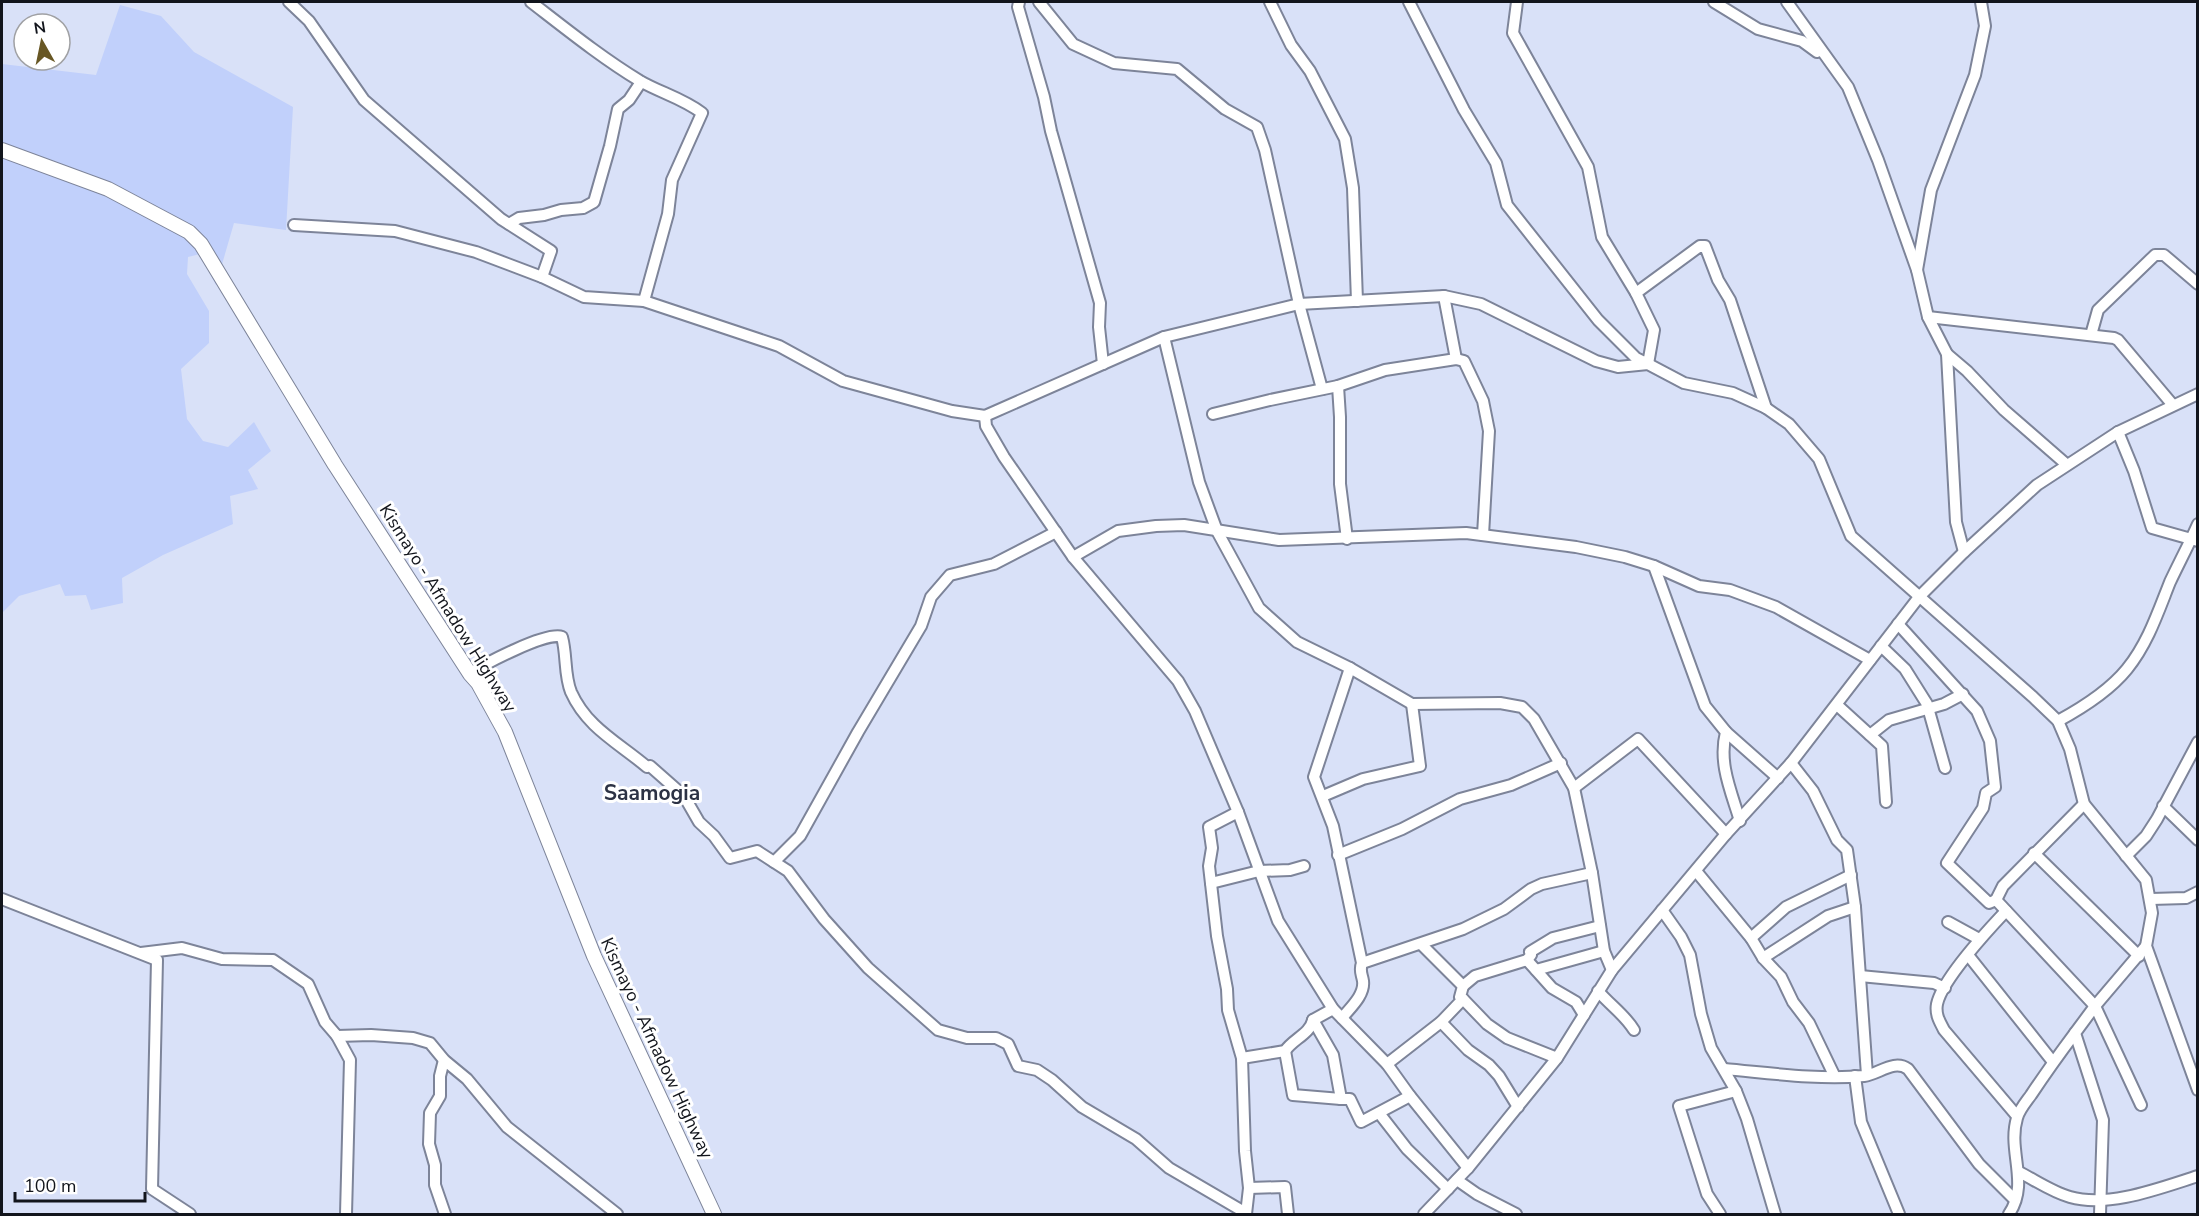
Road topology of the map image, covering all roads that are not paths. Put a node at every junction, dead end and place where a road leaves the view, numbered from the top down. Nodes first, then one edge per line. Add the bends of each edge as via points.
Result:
1 (289, 2) edge
2 (531, 2) edge
3 (1018, 2) edge
4 (1039, 2) edge
5 (1270, 2) edge
6 (1408, 2) edge
7 (1517, 2) edge
8 (1714, 2) edge
9 (1787, 2) edge
10 (1981, 2) edge
11 (1827, 60) junction
12 (641, 81) junction
13 (2, 150) edge
14 (509, 224) junction
15 (294, 225) dead end
16 (1917, 270) junction
17 (542, 277) junction
18 (2198, 284) edge
19 (1636, 293) junction
20 (1444, 296) junction
21 (1357, 301) junction
22 (644, 302) junction
23 (1299, 304) junction
24 (1928, 317) junction
25 (2091, 335) junction
26 (1164, 337) junction
27 (1947, 354) junction
28 (1456, 359) junction
29 (1103, 364) junction
30 (1648, 364) junction
31 (1338, 386) junction
32 (1322, 389) junction
33 (2198, 394) edge
34 (2172, 404) junction
35 (1766, 408) junction
36 (1213, 414) dead end
37 (986, 416) junction
38 (2118, 432) junction
39 (2066, 464) junction
40 (2198, 524) edge
41 (1216, 531) junction
42 (1056, 532) junction
43 (1483, 534) junction
44 (1347, 539) junction
45 (2194, 541) edge
46 (1964, 552) junction
47 (1072, 557) junction
48 (1654, 566) junction
49 (1919, 597) junction
50 (1898, 624) junction
51 (1881, 646) junction
52 (1870, 660) junction
53 (1350, 668) junction
54 (470, 674) junction
55 (1963, 694) junction
56 (1412, 704) junction
57 (1837, 705) junction
58 (1929, 709) junction
59 (2058, 722) junction
60 (1726, 732) junction
61 (1870, 735) junction
62 (2198, 742) edge
63 (1561, 763) junction
64 (1791, 763) junction
65 (1945, 768) dead end
66 (1778, 778) junction
67 (1574, 788) junction
68 (1323, 796) junction
69 (1886, 802) dead end
70 (2085, 804) junction
71 (2163, 806) junction
72 (1238, 812) junction
73 (1740, 821) junction
74 (1726, 834) junction
75 (2198, 840) edge
76 (2034, 853) junction
77 (1338, 855) junction
78 (2127, 856) junction
79 (774, 862) junction
80 (1304, 866) dead end
81 (1696, 871) junction
82 (1258, 872) junction
83 (1592, 873) junction
84 (1851, 875) junction
85 (1211, 883) junction
86 (2198, 892) edge
87 (2, 899) edge
88 (2151, 899) junction
89 (1996, 900) junction
90 (1855, 907) junction
91 (1662, 910) junction
92 (2006, 911) junction
93 (1948, 922) dead end
94 (1600, 926) junction
95 (1751, 938) junction
96 (1979, 939) junction
97 (1421, 944) junction
98 (1604, 951) junction
99 (2142, 951) junction
100 (141, 953) junction
101 (1968, 955) junction
102 (1763, 958) junction
103 (1527, 960) junction
104 (1362, 963) junction
105 (1536, 970) junction
106 (1612, 970) junction
107 (1860, 976) junction
108 (1463, 986) junction
109 (1945, 988) junction
110 (1598, 991) junction
111 (1463, 999) junction
112 (2095, 1006) junction
113 (1333, 1009) junction
114 (1584, 1015) junction
115 (1342, 1018) junction
116 (1313, 1020) junction
117 (1441, 1022) junction
118 (1634, 1030) dead end
119 (2075, 1034) junction
120 (337, 1036) junction
121 (1285, 1051) junction
122 (1242, 1058) junction
123 (1557, 1058) junction
124 (444, 1060) junction
125 (2053, 1062) junction
126 (1387, 1064) junction
127 (1724, 1069) junction
128 (1834, 1075) junction
129 (2195, 1075) edge
130 (1855, 1076) junction
131 (1867, 1076) junction
132 (2198, 1090) edge
133 (1736, 1091) junction
134 (1410, 1096) junction
135 (1341, 1099) junction
136 (2142, 1105) dead end
137 (1518, 1107) junction
138 (1379, 1113) junction
139 (2017, 1116) junction
140 (1468, 1168) junction
141 (2019, 1172) junction
142 (2198, 1176) edge
143 (1457, 1180) junction
144 (1249, 1188) junction
145 (1448, 1189) junction
146 (2015, 1200) junction
147 (2102, 1200) junction
148 (1500, 1211) edge
149 (1246, 1214) edge
150 (190, 1215) edge
151 (346, 1215) edge
152 (446, 1215) edge
153 (617, 1215) edge
154 (714, 1215) edge
155 (1288, 1215) edge
156 (1424, 1215) edge
157 (1516, 1215) edge
158 (1720, 1215) edge
159 (1775, 1215) edge
160 (1899, 1215) edge
161 (2009, 1215) edge
162 (2100, 1215) edge

1 - 14 street via 309,21 364,100
2 - 12 street
3 - 29 street via 1100,303
4 - 23 street via 1073,44 1114,63 1177,69 1225,109 1257,127
5 - 21 street via 1345,139 1353,188
6 - 30 street via 1496,163 1507,205 1598,320 1636,358
7 - 19 street via 1513,33 1588,167 1602,237
8 - 11 street via 1758,29 1802,41
9 - 11 street
10 - 16 street via 1984,26 1975,75 1931,190
11 - 16 street via 1848,87
12 - 14 street via 618,109 594,202 583,208 519,218
12 - 22 street via 702,113 672,180 668,214
13 - 54 main road, Kismayo - Afmadow Highway via 108,189 189,232 201,244 335,465
14 - 17 street via 551,251
15 - 17 street via 395,231 476,252
16 - 24 street
17 - 22 street via 584,297
18 - 25 street via 2164,255 2155,255 2098,310
19 - 30 street via 1654,330
19 - 35 street via 1705,246 1730,300
20 - 21 street
20 - 28 street
20 - 30 street via 1481,304 1596,361 1618,367
21 - 23 street
22 - 37 street via 778,346 843,381 952,411
23 - 26 street
23 - 32 street
24 - 25 street
24 - 27 street
25 - 34 street via 2118,340
26 - 29 street
26 - 41 street via 1199,482
27 - 39 street
27 - 46 street via 1956,522
28 - 31 street via 1385,370
28 - 43 street via 1464,361 1483,401 1489,431
29 - 37 street
30 - 35 street via 1684,383 1733,393
31 - 32 street
31 - 44 street via 1340,484
32 - 36 street
33 - 34 street
34 - 38 street
35 - 49 street via 1789,424 1819,459 1851,536
37 - 42 street via 986,426 1004,457
38 - 39 street
38 - 45 street via 2152,528
39 - 46 street via 2037,485
40 - 45 street
41 - 44 street via 1279,540
41 - 47 street via 1184,525 1118,531
41 - 53 street via 1259,608 1297,642
42 - 47 street
42 - 79 street via 994,564 950,575 931,597 921,626 801,836
43 - 44 street
43 - 48 street via 1576,547
45 - 59 street via 2134,660 2114,682
46 - 49 street
47 - 72 street via 1178,681
48 - 52 street via 1699,586 1730,590 1776,607
48 - 60 street via 1705,706
49 - 50 street
49 - 59 street
50 - 51 street
50 - 55 street
51 - 52 street
51 - 58 street via 1905,669
52 - 57 street
53 - 56 street
53 - 68 street via 1314,777
54 - 79 street via 484,663 520,648 562,637 572,693 586,719 684,796 699,822 730,858 757,851
54 - 154 main road, Kismayo - Afmadow Highway via 505,732 594,956
55 - 58 street
55 - 89 street via 1987,732 1995,785 1986,793 1983,808 1947,864 1989,903
56 - 63 street via 1500,703 1522,707
56 - 68 street via 1420,766 1363,779
57 - 61 street
57 - 64 street
58 - 61 street via 1889,720
58 - 65 street
59 - 70 street
60 - 66 street
60 - 73 street via 1723,762
61 - 69 street via 1883,749
62 - 71 street
63 - 67 street
63 - 77 street via 1511,785 1460,799
64 - 66 street
64 - 84 street via 1813,791 1837,840 1847,850
66 - 73 street
67 - 74 street via 1638,739
67 - 83 street
68 - 77 street
70 - 76 street
70 - 78 street
71 - 75 street
71 - 78 street via 2146,836
72 - 82 street
72 - 85 street via 1209,827
73 - 74 street
74 - 81 street
76 - 89 street via 2003,886
76 - 99 street
77 - 104 street
78 - 88 street via 2146,880
79 - 149 street via 788,870 880,981 938,1030 967,1038 996,1038 1008,1044 1018,1066 1037,1070 1082,1107 1136,1139 1169,1168
80 - 82 street
81 - 91 street
81 - 95 street
82 - 85 street
82 - 113 street via 1278,921
83 - 94 street
83 - 97 street via 1531,889 1504,909
84 - 90 street
84 - 95 street via 1786,907
85 - 122 street via 1228,1010
86 - 88 street via 2186,898
87 - 100 street
88 - 99 street via 2152,913
89 - 92 street
90 - 102 street via 1828,916
90 - 107 street
91 - 106 street
91 - 127 street via 1690,955 1704,1026
92 - 96 street
92 - 112 street
93 - 96 street
94 - 98 street
94 - 103 street via 1553,938 1530,952
95 - 102 street
96 - 101 street
97 - 104 street
97 - 108 street
98 - 105 street
98 - 106 street
99 - 112 street
99 - 129 street
100 - 120 street via 182,948 222,959 273,960 308,984 325,1022
100 - 150 street via 157,960 152,1189
101 - 109 street
101 - 125 street
102 - 128 street via 1781,977 1809,1023
103 - 105 street
103 - 108 street via 1475,976
104 - 115 street via 1359,969 1363,989
105 - 114 street via 1552,988 1576,1002
106 - 110 street
107 - 109 street via 1934,983
107 - 131 street
108 - 111 street
109 - 139 street via 1937,1006 1937,1018
110 - 114 street
110 - 118 street
111 - 117 street
111 - 123 street via 1487,1024 1508,1038
112 - 119 street
112 - 136 street
113 - 115 street
113 - 116 street
114 - 123 street
115 - 126 street
116 - 121 street via 1311,1028
116 - 135 street via 1333,1055
117 - 126 street
117 - 137 street via 1499,1076
119 - 125 street
119 - 147 street via 2103,1120
120 - 124 street via 413,1038 430,1043
120 - 151 street via 350,1060
121 - 122 street
121 - 135 street via 1293,1095
122 - 144 street
123 - 137 street
124 - 152 street via 440,1096 430,1113 429,1144 435,1185
124 - 153 street via 467,1079 507,1127
125 - 139 street
126 - 134 street
127 - 128 street via 1804,1077
127 - 133 street
128 - 130 street
129 - 132 street
130 - 131 street
130 - 160 street via 1862,1122
131 - 146 street via 1893,1066 1902,1065 1908,1070 1979,1164
133 - 158 street via 1679,1106 1707,1194
133 - 159 street
134 - 138 street
134 - 140 street
135 - 138 street via 1350,1099 1360,1122
137 - 140 street
138 - 145 street via 1407,1149
139 - 141 street via 2013,1135
140 - 143 street
141 - 146 street
141 - 147 street via 2069,1197
142 - 147 street via 2149,1192
143 - 145 street
143 - 148 street
144 - 149 street
144 - 155 street via 1285,1187
145 - 156 street
146 - 161 street
147 - 162 street
148 - 157 street

